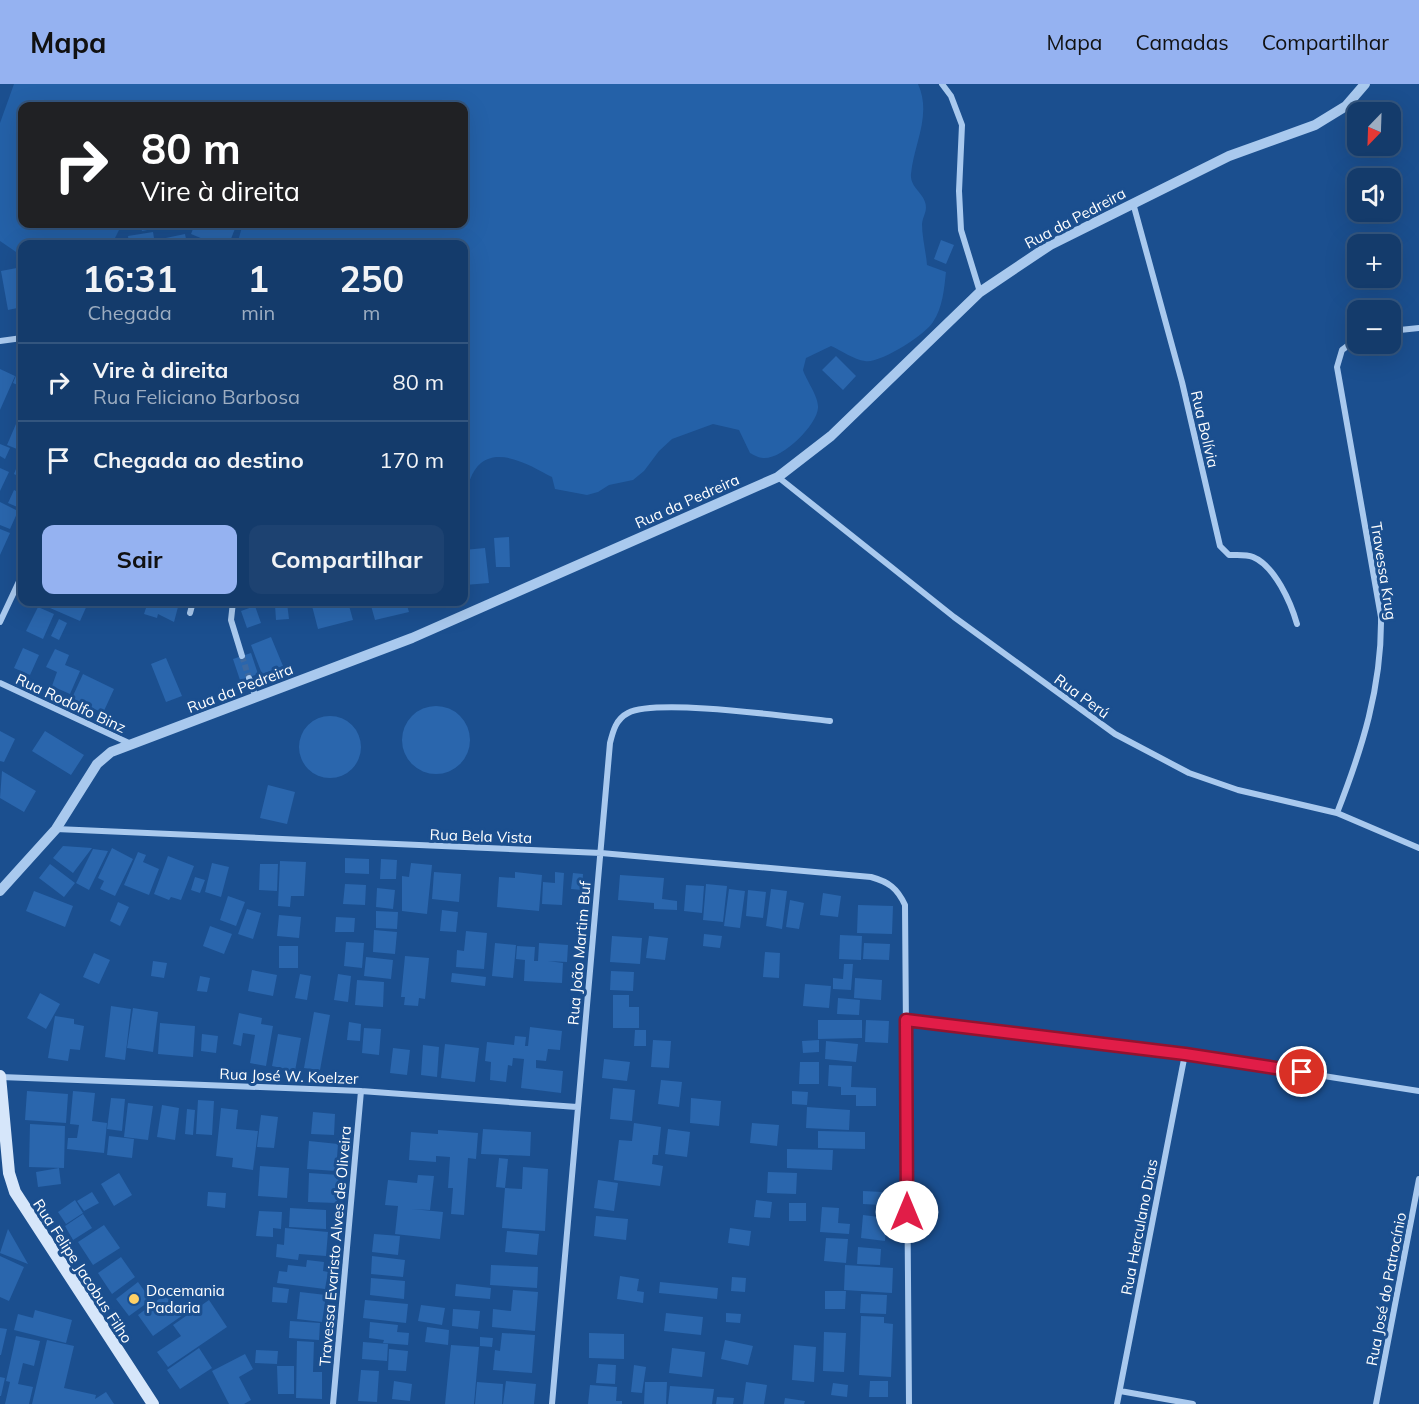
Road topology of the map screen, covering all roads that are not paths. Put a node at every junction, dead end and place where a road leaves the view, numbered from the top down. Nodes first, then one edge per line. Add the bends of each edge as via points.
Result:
1 (942, 84) edge
2 (1365, 84) edge
3 (1133, 203) junction
4 (980, 292) junction
5 (1419, 328) edge
6 (1401, 330) edge
7 (18, 339) edge
8 (0, 341) edge
9 (1347, 346) edge
10 (778, 477) junction
11 (18, 584) edge
12 (192, 606) edge
13 (233, 606) edge
14 (190, 613) dead end
15 (0, 622) edge
16 (1297, 624) dead end
17 (242, 656) tunnel mouth
18 (249, 678) tunnel mouth
19 (0, 683) edge
20 (256, 698) junction
21 (830, 721) dead end
22 (132, 744) junction
23 (1337, 813) junction
24 (56, 829) junction
25 (1419, 848) edge
26 (601, 853) junction
27 (0, 891) edge
28 (906, 1020) junction
29 (1185, 1054) junction
30 (0, 1076) edge
31 (361, 1091) junction
32 (1419, 1091) edge
33 (577, 1107) junction
34 (1419, 1179) edge
35 (1120, 1391) junction
36 (153, 1404) edge
37 (333, 1404) edge
38 (552, 1404) edge
39 (909, 1404) edge
40 (1118, 1404) edge
41 (1192, 1404) edge
42 (1376, 1404) edge

1 - 4 street via 962,125 961,230
2 - 3 street, Rua da Pedreira via 1346,106 1315,124 1229,156
3 - 4 street, Rua da Pedreira via 1050,245
3 - 16 street, Rua Bolívia via 1182,382 1220,546 1229,555 1248,555 1264,564 1285,592
4 - 10 street, Rua da Pedreira via 831,436
5 - 6 street
7 - 8 street
9 - 23 street, Travessa Krug via 1337,367 1381,618 1381,651 1366,733
10 - 20 street, Rua da Pedreira via 412,638
10 - 23 street, Rua Perú via 954,617 1115,734 1198,776
11 - 15 street
12 - 14 street
13 - 17 street via 231,620
18 - 20 street
19 - 22 street, Rua Rodolfo Binz
20 - 22 street, Rua da Pedreira
21 - 26 street, Rua João Martim Buf via 677,707 638,708 625,714 616,724 610,743
22 - 24 street, Rua da Pedreira via 111,752 97,764
23 - 25 street, Rua Perú
24 - 26 street, Rua Bela Vista
24 - 27 street, Rua da Pedreira
26 - 28 street, Rua Bela Vista via 871,877 887,882 899,891 905,905
26 - 33 street, Rua João Martim Buf
28 - 29 street
28 - 39 street
29 - 32 street
29 - 35 street, Rua Herculano Dias
30 - 31 street, Rua José W. Koelzer
30 - 36 main road, Rua Felipe Jacobus Filho via 9,1173 15,1192
31 - 33 street, Rua José W. Koelzer
31 - 37 street, Travessa Evaristo Alves de Oliveira
33 - 38 street, Rua João Martim Buf
34 - 42 street, Rua José do Patrocínio
35 - 40 street, Rua Herculano Dias
35 - 41 street

